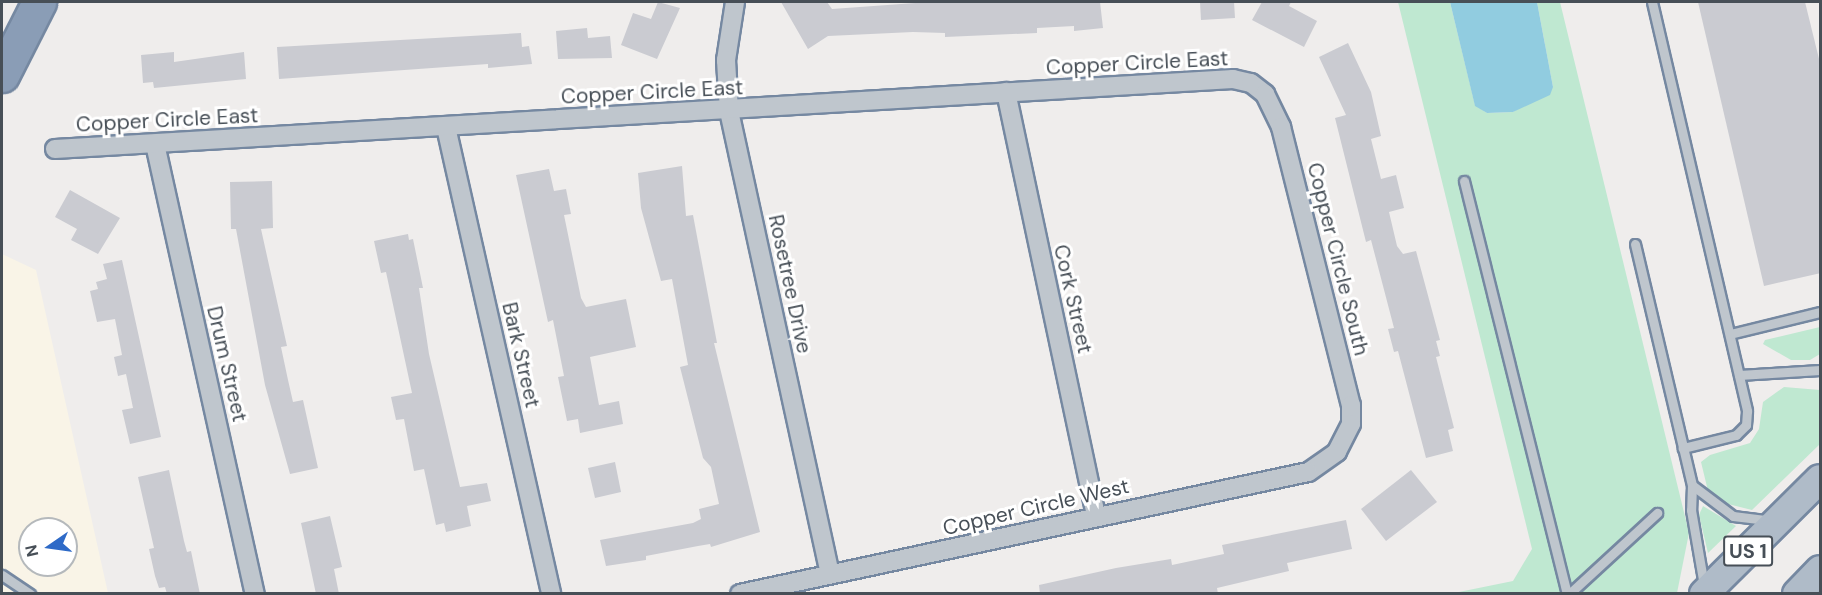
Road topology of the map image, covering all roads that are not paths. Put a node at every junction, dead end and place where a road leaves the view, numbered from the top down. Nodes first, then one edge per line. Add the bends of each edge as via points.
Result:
1 (39, 2) edge
2 (735, 2) edge
3 (1652, 2) edge
4 (2, 75) edge
5 (1251, 83) joint
6 (1006, 92) junction
7 (729, 111) junction
8 (446, 127) junction
9 (155, 144) junction
10 (55, 149) dead end
11 (1464, 181) dead end
12 (1635, 244) dead end
13 (1821, 312) edge
14 (1730, 334) junction
15 (1821, 370) edge
16 (1739, 375) junction
17 (1683, 447) junction
18 (1337, 452) joint
19 (1821, 479) edge
20 (1692, 485) junction
21 (1657, 513) dead end
22 (1096, 515) junction
23 (1778, 522) junction
24 (1821, 570) edge
25 (830, 574) junction
26 (2, 575) edge
27 (1705, 593) edge
28 (30, 594) edge
29 (255, 594) edge
30 (551, 594) edge
31 (740, 594) edge
32 (1568, 594) edge
33 (1797, 594) edge

1 - 4 highway
2 - 7 street, Rosetree Drive via 726,60
3 - 14 lane
5 - 6 street, Copper Circle East via 1233,79
5 - 18 street, Copper Circle South via 1265,94 1281,127 1351,405 1351,424
6 - 7 street, Copper Circle East
6 - 22 street, Cork Street
7 - 8 street, Copper Circle East
7 - 25 street, Rosetree Drive
8 - 9 street, Copper Circle East
8 - 30 street, Bark Street
9 - 10 street, Copper Circle East
9 - 29 street, Drum Street
11 - 32 lane
12 - 17 lane
13 - 14 lane
14 - 16 lane
15 - 16 lane
16 - 17 lane via 1746,425 1736,435
17 - 20 lane
18 - 22 street, Copper Circle West via 1308,472
19 - 23 main road, US 1
20 - 23 lane via 1733,516
20 - 27 lane via 1691,510
21 - 32 lane
22 - 25 street, Copper Circle West
23 - 27 main road, US 1
24 - 33 main road
25 - 31 street, Copper Circle West
26 - 28 lane

